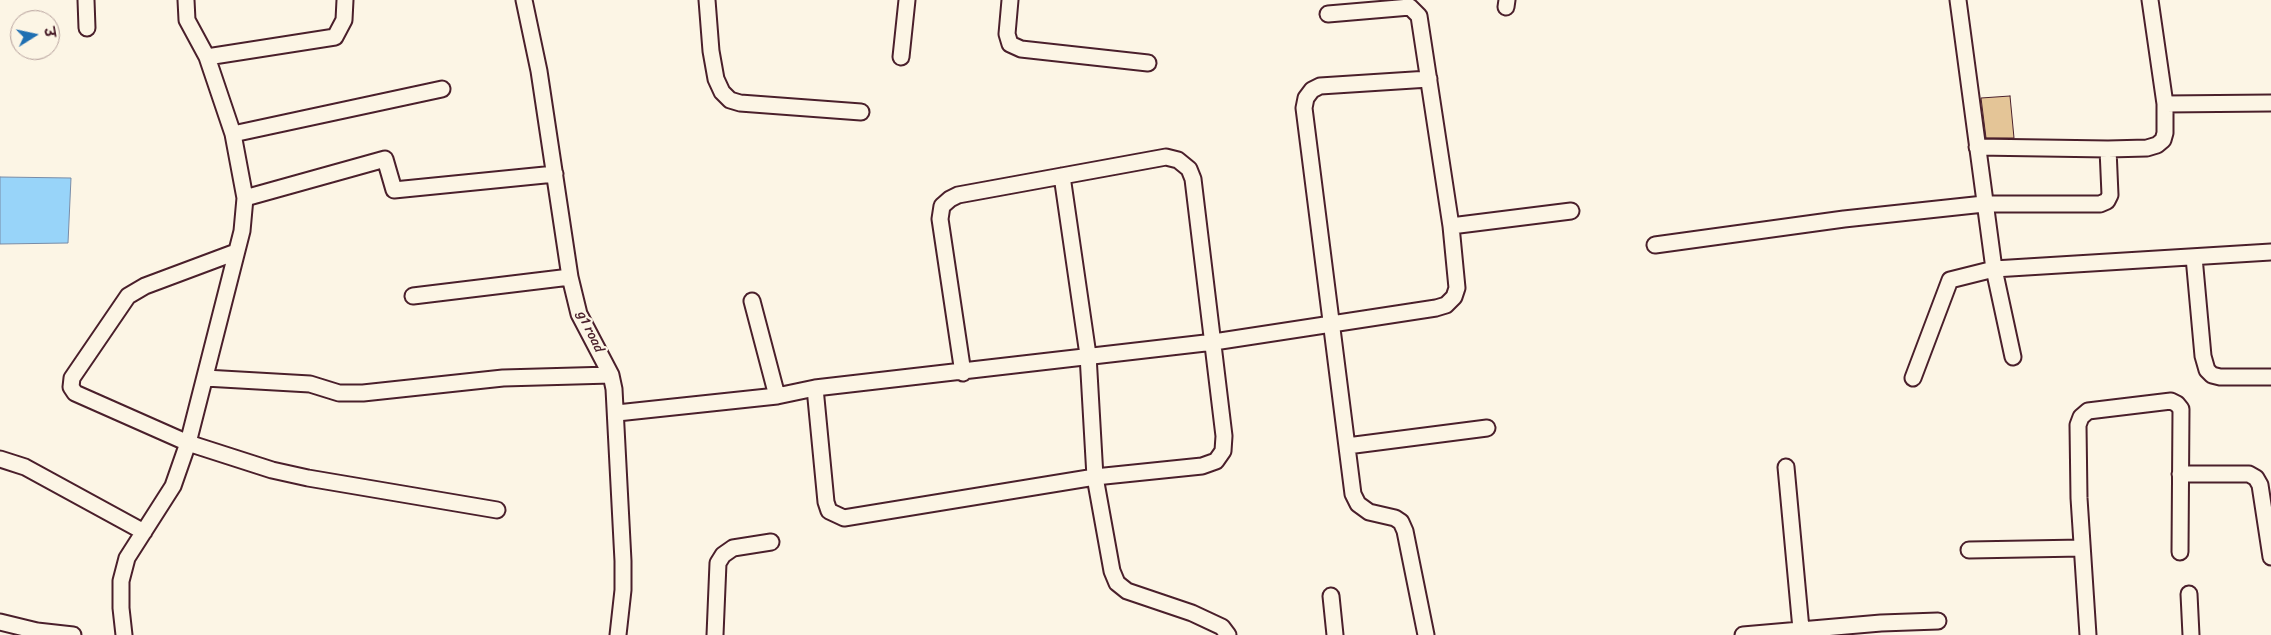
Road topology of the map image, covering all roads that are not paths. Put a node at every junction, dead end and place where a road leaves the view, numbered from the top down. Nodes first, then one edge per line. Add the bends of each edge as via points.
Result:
1 (86, 0) edge
2 (186, 0) edge
3 (345, 0) edge
4 (524, 0) edge
5 (707, 0) edge
6 (907, 0) edge
7 (1010, 0) edge
8 (1958, 0) edge
9 (2150, 0) edge
10 (1328, 14) dead end
11 (86, 28) dead end
12 (207, 57) junction
13 (901, 58) dead end
14 (1148, 63) dead end
15 (1428, 79) junction
16 (442, 89) dead end
17 (2271, 103) edge
18 (2164, 104) junction
19 (861, 112) dead end
20 (234, 134) junction
21 (1977, 147) junction
22 (2108, 149) junction
23 (555, 174) junction
24 (1062, 176) junction
25 (245, 198) junction
26 (1984, 204) junction
27 (1571, 211) dead end
28 (1451, 226) junction
29 (1655, 245) dead end
30 (236, 252) junction
31 (2271, 252) edge
32 (2194, 257) junction
33 (1994, 269) junction
34 (570, 277) junction
35 (413, 296) dead end
36 (752, 301) dead end
37 (1332, 324) junction
38 (1214, 342) junction
39 (1088, 355) junction
40 (2013, 357) dead end
41 (963, 372) junction
42 (611, 375) junction
43 (2271, 377) edge
44 (204, 378) junction
45 (1913, 378) dead end
46 (815, 388) junction
47 (777, 396) junction
48 (617, 413) junction
49 (1487, 428) dead end
50 (188, 442) junction
51 (1347, 446) junction
52 (0, 459) edge
53 (1786, 467) dead end
54 (2180, 474) junction
55 (1095, 477) junction
56 (497, 510) dead end
57 (144, 532) junction
58 (772, 542) dead end
59 (2082, 548) junction
60 (1969, 550) dead end
61 (2180, 552) dead end
62 (2271, 557) edge
63 (2189, 594) dead end
64 (1331, 596) dead end
65 (1938, 621) dead end
66 (0, 622) edge
67 (1801, 629) junction
68 (73, 635) edge
69 (124, 635) edge
70 (618, 635) edge
71 (715, 635) edge
72 (1228, 635) edge
73 (1335, 635) edge
74 (1426, 635) edge
75 (1743, 635) edge
76 (2088, 635) edge
77 (2191, 635) edge

1 - 11 street
2 - 12 street via 188,20
3 - 12 street via 344,20 335,37
4 - 23 street, g1 road
5 - 19 street via 716,79 730,100
6 - 13 street
7 - 14 street via 1007,34 1010,44 1021,49
8 - 21 street
9 - 18 street
10 - 15 street via 1410,7 1415,10 1419,16
12 - 20 street
15 - 28 street
15 - 37 street via 1320,86 1306,98 1304,108
16 - 20 street
17 - 18 street
18 - 22 street via 2165,133 2157,145
20 - 25 street
21 - 22 street
21 - 26 street
22 - 26 street via 2110,196 2100,204
23 - 25 street via 394,190 385,159
23 - 34 street, g1 road
24 - 38 street via 1166,158 1178,160 1189,168
24 - 39 street
24 - 41 street via 958,195 942,206 940,219
25 - 30 street
26 - 29 street
26 - 33 street
27 - 28 street
28 - 37 street via 1458,288 1446,305
30 - 44 street
30 - 50 street via 145,286 128,296 72,378 71,387 75,393
31 - 32 street
32 - 33 street
32 - 43 street via 2207,370 2220,377
33 - 40 street
33 - 45 street via 1950,280
34 - 35 street
34 - 42 street, g1 road via 579,314
36 - 47 street
37 - 38 street
37 - 51 street
38 - 39 street
38 - 55 street via 1224,436 1223,452 1216,460 1202,466
39 - 41 street
39 - 55 street
41 - 46 street
42 - 44 street via 503,378 363,393 339,393 310,384
42 - 48 street, g1 road
44 - 50 street
46 - 47 street
46 - 55 street via 826,502 835,516 844,518
47 - 48 street
48 - 70 street, g1 road via 623,561
49 - 51 street
50 - 56 street via 272,470 308,478
50 - 57 street via 173,486
51 - 74 street via 1353,494 1358,504 1369,512 1395,518 1405,531
52 - 57 street via 25,467
53 - 67 street
54 - 59 street via 2182,416 2177,404 2171,401 2088,411 2078,425
54 - 61 street
54 - 62 street via 2249,474 2256,478 2260,485
55 - 72 street via 1117,583 1127,591 1222,627
57 - 69 street via 127,558 121,581
58 - 71 street via 733,548 723,554 718,563
59 - 60 street
59 - 76 street
63 - 77 street
64 - 73 street
65 - 67 street
66 - 68 street
67 - 75 street

